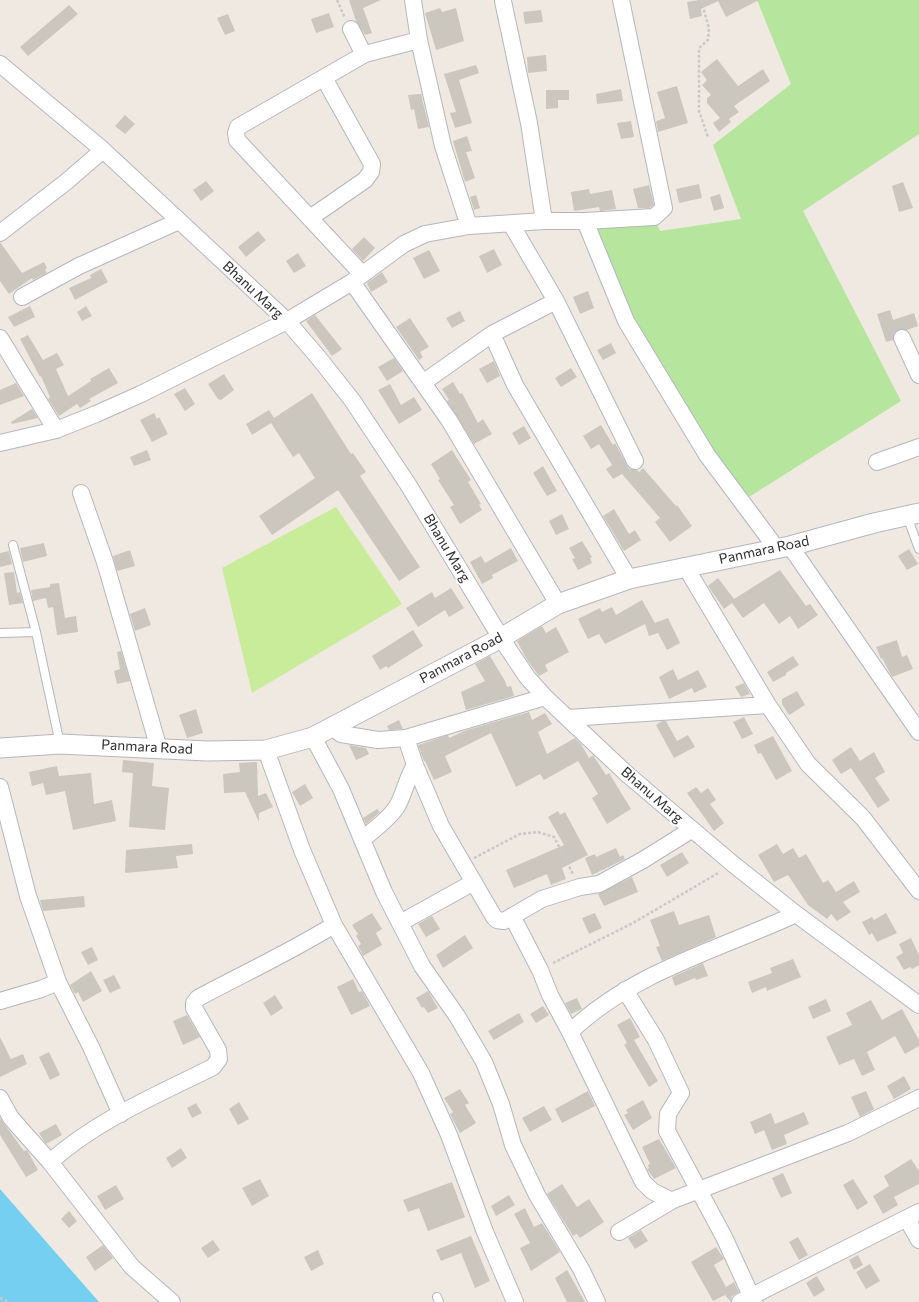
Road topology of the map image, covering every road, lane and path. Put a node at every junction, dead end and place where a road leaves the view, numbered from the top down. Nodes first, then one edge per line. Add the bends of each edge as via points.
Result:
1 (336, 0) edge
2 (413, 0) edge
3 (621, 0) edge
4 (701, 0) edge
5 (503, 1) dead end
6 (351, 29) joint
7 (419, 40) junction
8 (365, 54) junction
9 (0, 64) edge
10 (324, 78) junction
11 (708, 137) dead end
12 (103, 150) junction
13 (310, 218) junction
14 (179, 221) junction
15 (544, 221) junction
16 (585, 221) junction
17 (511, 224) junction
18 (469, 226) junction
19 (0, 233) edge
20 (357, 278) junction
21 (22, 298) dead end
22 (556, 301) junction
23 (287, 321) junction
24 (492, 334) junction
25 (0, 338) edge
26 (902, 338) dead end
27 (919, 375) edge
28 (424, 382) junction
29 (56, 430) junction
30 (0, 443) edge
31 (919, 447) edge
32 (635, 461) dead end
33 (877, 462) dead end
34 (82, 493) dead end
35 (913, 515) edge
36 (13, 544) dead end
37 (783, 548) junction
38 (919, 549) edge
39 (685, 566) junction
40 (629, 578) junction
41 (558, 604) junction
42 (0, 632) edge
43 (36, 632) junction
44 (500, 638) junction
45 (545, 697) junction
46 (768, 705) junction
47 (568, 718) junction
48 (332, 727) junction
49 (919, 732) edge
50 (313, 737) junction
51 (406, 738) junction
52 (60, 744) junction
53 (0, 748) edge
54 (159, 749) junction
55 (266, 750) junction
56 (415, 765) junction
57 (0, 787) edge
58 (691, 830) junction
59 (363, 839) junction
60 (463, 863) junction
61 (733, 864) junction
62 (474, 882) junction
63 (580, 887) junction
64 (919, 891) edge
65 (796, 914) junction
66 (512, 916) junction
67 (400, 923) junction
68 (334, 925) junction
69 (540, 970) junction
70 (58, 982) junction
71 (625, 990) junction
72 (916, 999) edge
73 (0, 1001) edge
74 (570, 1032) junction
75 (0, 1098) edge
76 (919, 1098) edge
77 (121, 1114) junction
78 (50, 1162) junction
79 (698, 1190) junction
80 (672, 1201) junction
81 (913, 1216) edge
82 (619, 1232) dead end
83 (919, 1240) edge
84 (0, 1298) edge
85 (749, 1300) edge
86 (9, 1302) edge
87 (172, 1302) edge
88 (515, 1302) edge
89 (597, 1302) edge

1 - 6 path
2 - 7 street
3 - 16 street via 664,208 654,217
4 - 11 path via 709,28 708,40 699,48 699,111
5 - 15 street via 529,123
6 - 8 street
7 - 8 street
7 - 18 street via 443,146
8 - 10 street
9 - 12 street, Bhanu Marg
10 - 13 street via 372,164 371,172 365,180
10 - 13 street via 238,127 236,133 237,140
12 - 14 street, Bhanu Marg
12 - 19 street
13 - 20 street
14 - 21 street via 79,266
14 - 23 street, Bhanu Marg
15 - 16 street
15 - 17 street
16 - 37 street via 630,328 707,455
17 - 18 street
17 - 22 street
18 - 20 street via 425,234 404,244
20 - 23 street
20 - 28 street
22 - 24 street
22 - 32 street
23 - 29 street via 135,397
23 - 44 street, Bhanu Marg via 352,400 409,486
24 - 28 street
24 - 40 street via 515,384
25 - 29 street
26 - 27 street
28 - 41 street
29 - 30 street
31 - 33 street
34 - 54 street via 105,562
35 - 37 street, Panmara Road
35 - 38 lane
36 - 43 lane
37 - 39 street, Panmara Road
37 - 49 street
39 - 40 street, Panmara Road
39 - 46 street
40 - 41 street, Panmara Road
41 - 44 street, Panmara Road
42 - 43 lane
43 - 52 lane
44 - 45 street, Bhanu Marg via 527,677
44 - 48 street, Panmara Road
45 - 47 street, Bhanu Marg
45 - 51 street
46 - 47 street
46 - 64 street via 808,764 863,818
47 - 58 street, Bhanu Marg
48 - 50 street, Panmara Road
48 - 51 street via 341,734 378,740
50 - 55 street, Panmara Road
50 - 59 street
51 - 56 street
52 - 53 street, Panmara Road
52 - 54 street, Panmara Road
54 - 55 street, Panmara Road
55 - 68 street via 302,850
56 - 59 street via 395,809
56 - 60 street via 441,826
57 - 70 street via 28,896
58 - 61 street, Bhanu Marg
58 - 63 street via 599,884
59 - 67 street via 384,892
60 - 62 street
60 - 63 path via 520,834 538,832 554,837
61 - 65 street, Bhanu Marg
61 - 69 path via 633,923
62 - 66 street via 497,920 504,921
62 - 67 street
63 - 66 street via 542,899
65 - 71 street via 662,970
65 - 72 street, Bhanu Marg
66 - 69 street
67 - 89 street via 422,966 457,1016 484,1062 513,1145 537,1195
68 - 77 street via 297,948 198,998 194,1002 194,1008 218,1050 219,1059 213,1067
68 - 88 street via 421,1073 449,1135 485,1232
69 - 74 street
70 - 73 street
70 - 77 street
71 - 74 street via 591,1012
71 - 79 street via 656,1040 681,1093 668,1114 667,1132
74 - 80 street via 643,1182
75 - 78 street via 11,1118
76 - 79 street via 848,1133
77 - 78 street via 86,1134
78 - 87 street via 132,1267
79 - 80 street
79 - 85 street via 724,1238
80 - 82 street
81 - 83 street
81 - 85 street
84 - 86 path

